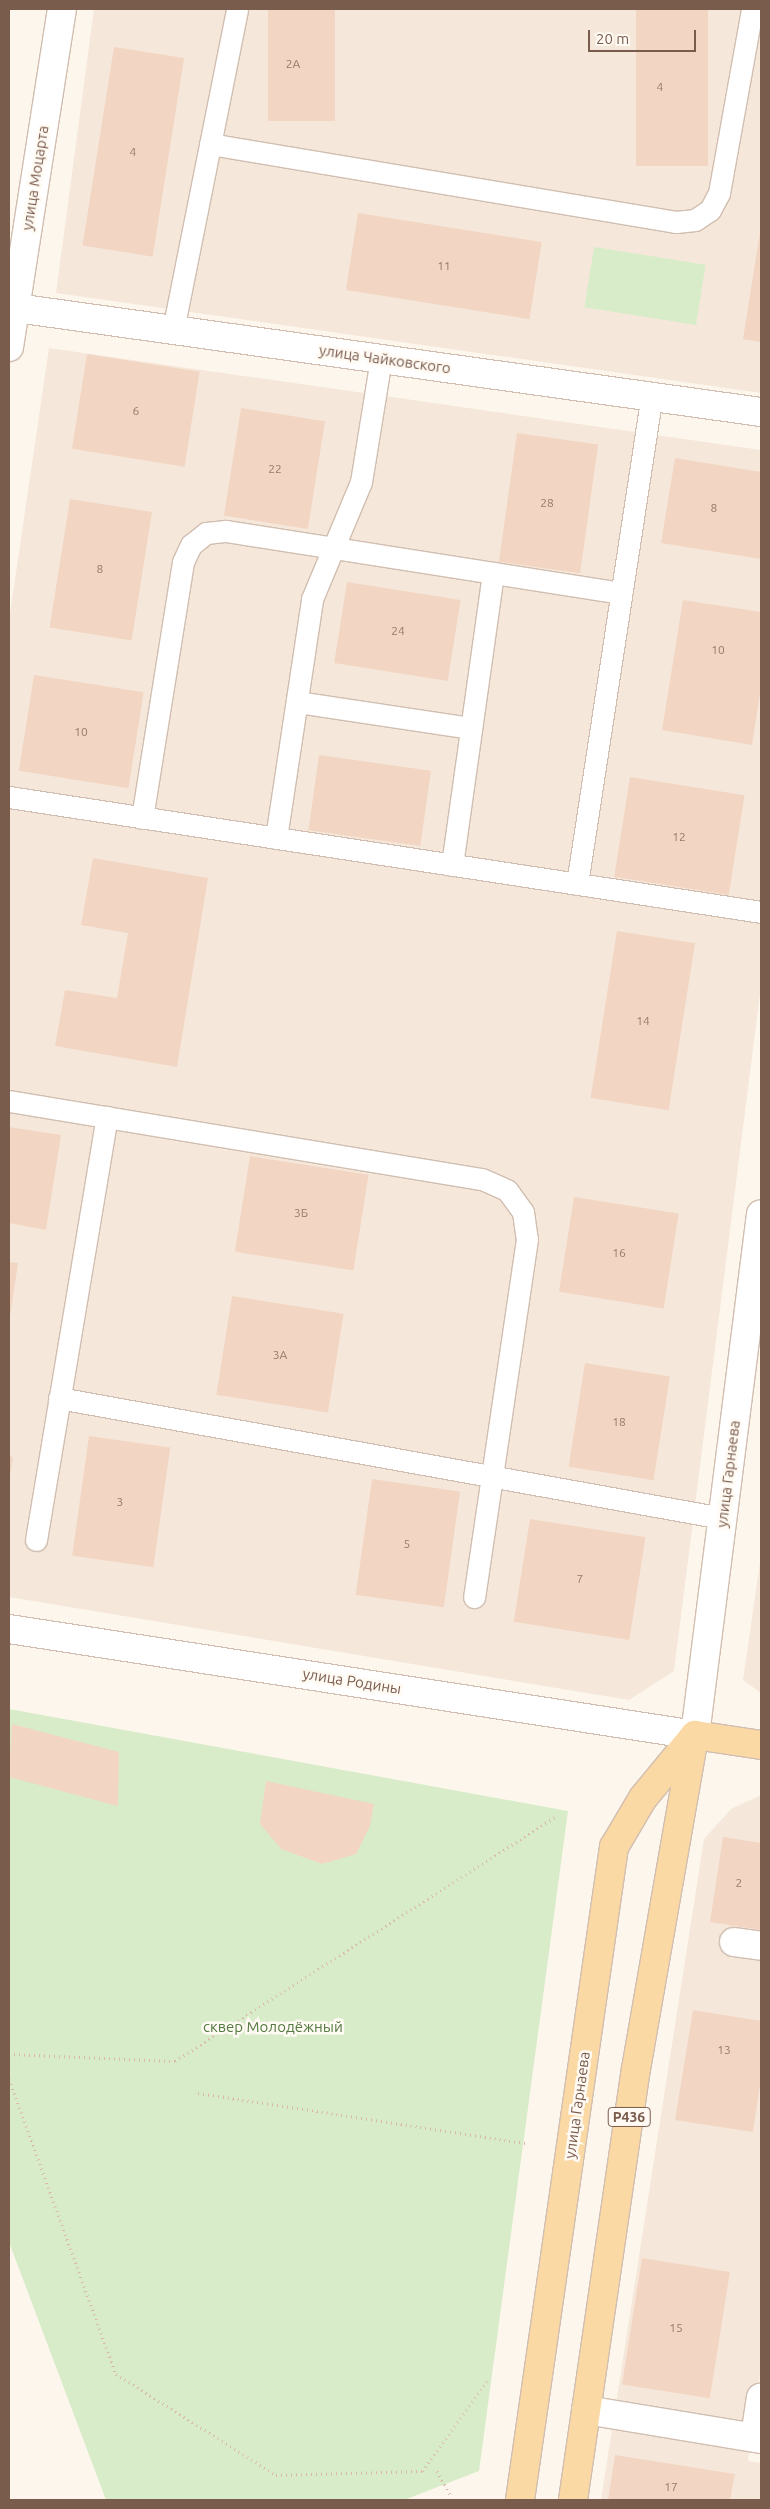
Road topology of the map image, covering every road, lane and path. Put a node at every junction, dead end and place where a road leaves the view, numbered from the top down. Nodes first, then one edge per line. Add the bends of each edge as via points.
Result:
1 (62, 9) edge
2 (237, 9) edge
3 (752, 9) edge
4 (752, 81) edge
5 (210, 144) junction
6 (11, 308) edge
7 (173, 330) junction
8 (9, 346) edge
9 (381, 358) junction
10 (652, 396) junction
11 (761, 412) edge
12 (332, 548) junction
13 (493, 573) junction
14 (621, 593) junction
15 (297, 702) junction
16 (471, 728) junction
17 (9, 797) edge
18 (142, 818) junction
19 (276, 838) junction
20 (452, 865) junction
21 (577, 884) junction
22 (761, 912) edge
23 (9, 1101) edge
24 (108, 1117) junction
25 (761, 1214) edge
26 (758, 1269) edge
27 (60, 1398) junction
28 (492, 1477) junction
29 (722, 1518) junction
30 (36, 1540) dead end
31 (474, 1597) dead end
32 (9, 1629) edge
33 (695, 1735) junction
34 (761, 1745) edge
35 (557, 1816) dead end
36 (734, 1942) dead end
37 (761, 1946) edge
38 (9, 2054) edge
39 (9, 2079) edge
40 (198, 2093) dead end
41 (525, 2144) dead end
42 (488, 2380) dead end
43 (761, 2397) edge
44 (586, 2410) junction
45 (758, 2438) edge
46 (436, 2471) dead end
47 (451, 2496) dead end
48 (520, 2500) edge
49 (573, 2500) edge

1 - 6 street, улица Моцарта
2 - 5 lane
3 - 4 lane
4 - 5 lane via 719,192 710,210 695,220 676,222
5 - 7 lane
6 - 7 street, улица Чайковского
6 - 8 street, улица Моцарта
7 - 9 street, улица Чайковского
9 - 10 street, улица Чайковского
9 - 12 lane via 361,482
10 - 11 street, улица Чайковского
10 - 14 lane
12 - 13 lane
12 - 15 lane via 312,599
12 - 18 lane via 226,531 206,533 190,545 182,562
13 - 14 lane
13 - 16 lane
14 - 21 lane
15 - 16 lane
15 - 19 lane
16 - 20 lane
17 - 18 lane
18 - 19 lane
19 - 20 lane
20 - 21 lane
21 - 22 lane
23 - 24 lane
24 - 27 lane
24 - 28 lane via 482,1179 507,1190 523,1212 527,1239
25 - 26 street, улица Гарнаева
26 - 29 street, улица Гарнаева
27 - 28 lane
27 - 30 lane
28 - 29 lane
28 - 31 lane
29 - 33 street, улица Гарнаева
32 - 33 street, улица Родины
33 - 34 main road
33 - 44 main road, улица Гарнаева / P436 via 636,2069
33 - 48 main road, улица Гарнаева via 643,1798 614,1847
35 - 38 path via 175,2061
36 - 37 street
39 - 42 path via 116,2374 276,2475 422,2471
40 - 41 path
43 - 45 street
44 - 45 street
44 - 49 main road, улица Гарнаева / P436
46 - 47 path

